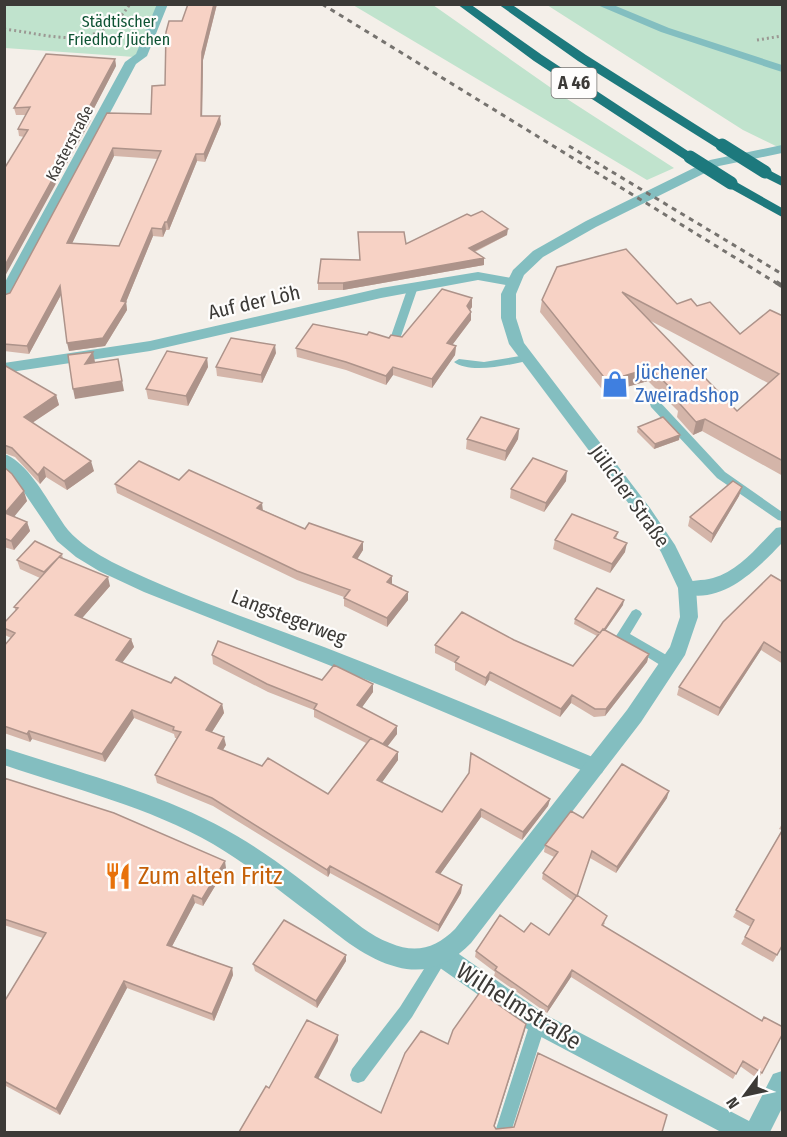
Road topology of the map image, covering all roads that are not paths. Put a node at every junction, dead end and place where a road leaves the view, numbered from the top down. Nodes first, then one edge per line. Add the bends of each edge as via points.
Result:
1 (163, 4) edge
2 (462, 4) edge
3 (503, 4) edge
4 (600, 4) edge
5 (783, 69) edge
6 (783, 149) edge
7 (783, 182) edge
8 (783, 213) edge
9 (512, 282) junction
10 (413, 288) junction
11 (4, 299) edge
12 (395, 339) edge
13 (526, 358) junction
14 (459, 362) dead end
15 (4, 368) edge
16 (655, 404) dead end
17 (4, 460) edge
18 (783, 517) edge
19 (783, 533) edge
20 (687, 588) junction
21 (636, 615) dead end
22 (670, 663) junction
23 (4, 756) edge
24 (595, 768) junction
25 (441, 956) junction
26 (538, 1023) junction
27 (358, 1075) dead end
28 (783, 1083) edge
29 (503, 1132) edge
30 (745, 1132) edge
31 (757, 1132) edge

1 - 11 street, Kasterstraße via 141,56 131,62
2 - 8 highway, A 46, bridge via 555,70
3 - 7 highway, A 46, bridge via 582,58
4 - 5 street
6 - 9 street via 731,158 683,178 544,250 528,261
9 - 10 street, Auf der Löh via 478,276
9 - 13 street, Jülicher Straße via 508,316 513,336
10 - 12 lane
10 - 15 street, Auf der Löh via 150,346
13 - 14 lane via 484,365
13 - 20 street, Jülicher Straße via 659,533
16 - 18 lane via 722,475
17 - 24 street, Langstegerweg via 23,478 63,536 105,566
19 - 20 street via 735,578 703,589
20 - 22 street, Jülicher Straße via 687,625
21 - 22 lane via 621,636
22 - 24 street, Jülicher Straße
23 - 25 street, Wilhelmstraße via 202,828 253,859 384,952 416,960
24 - 25 street, Jülicher Straße via 463,936
25 - 26 street, Wilhelmstraße
25 - 27 lane via 406,1012
26 - 29 lane
26 - 30 street, Wilhelmstraße
28 - 31 street

